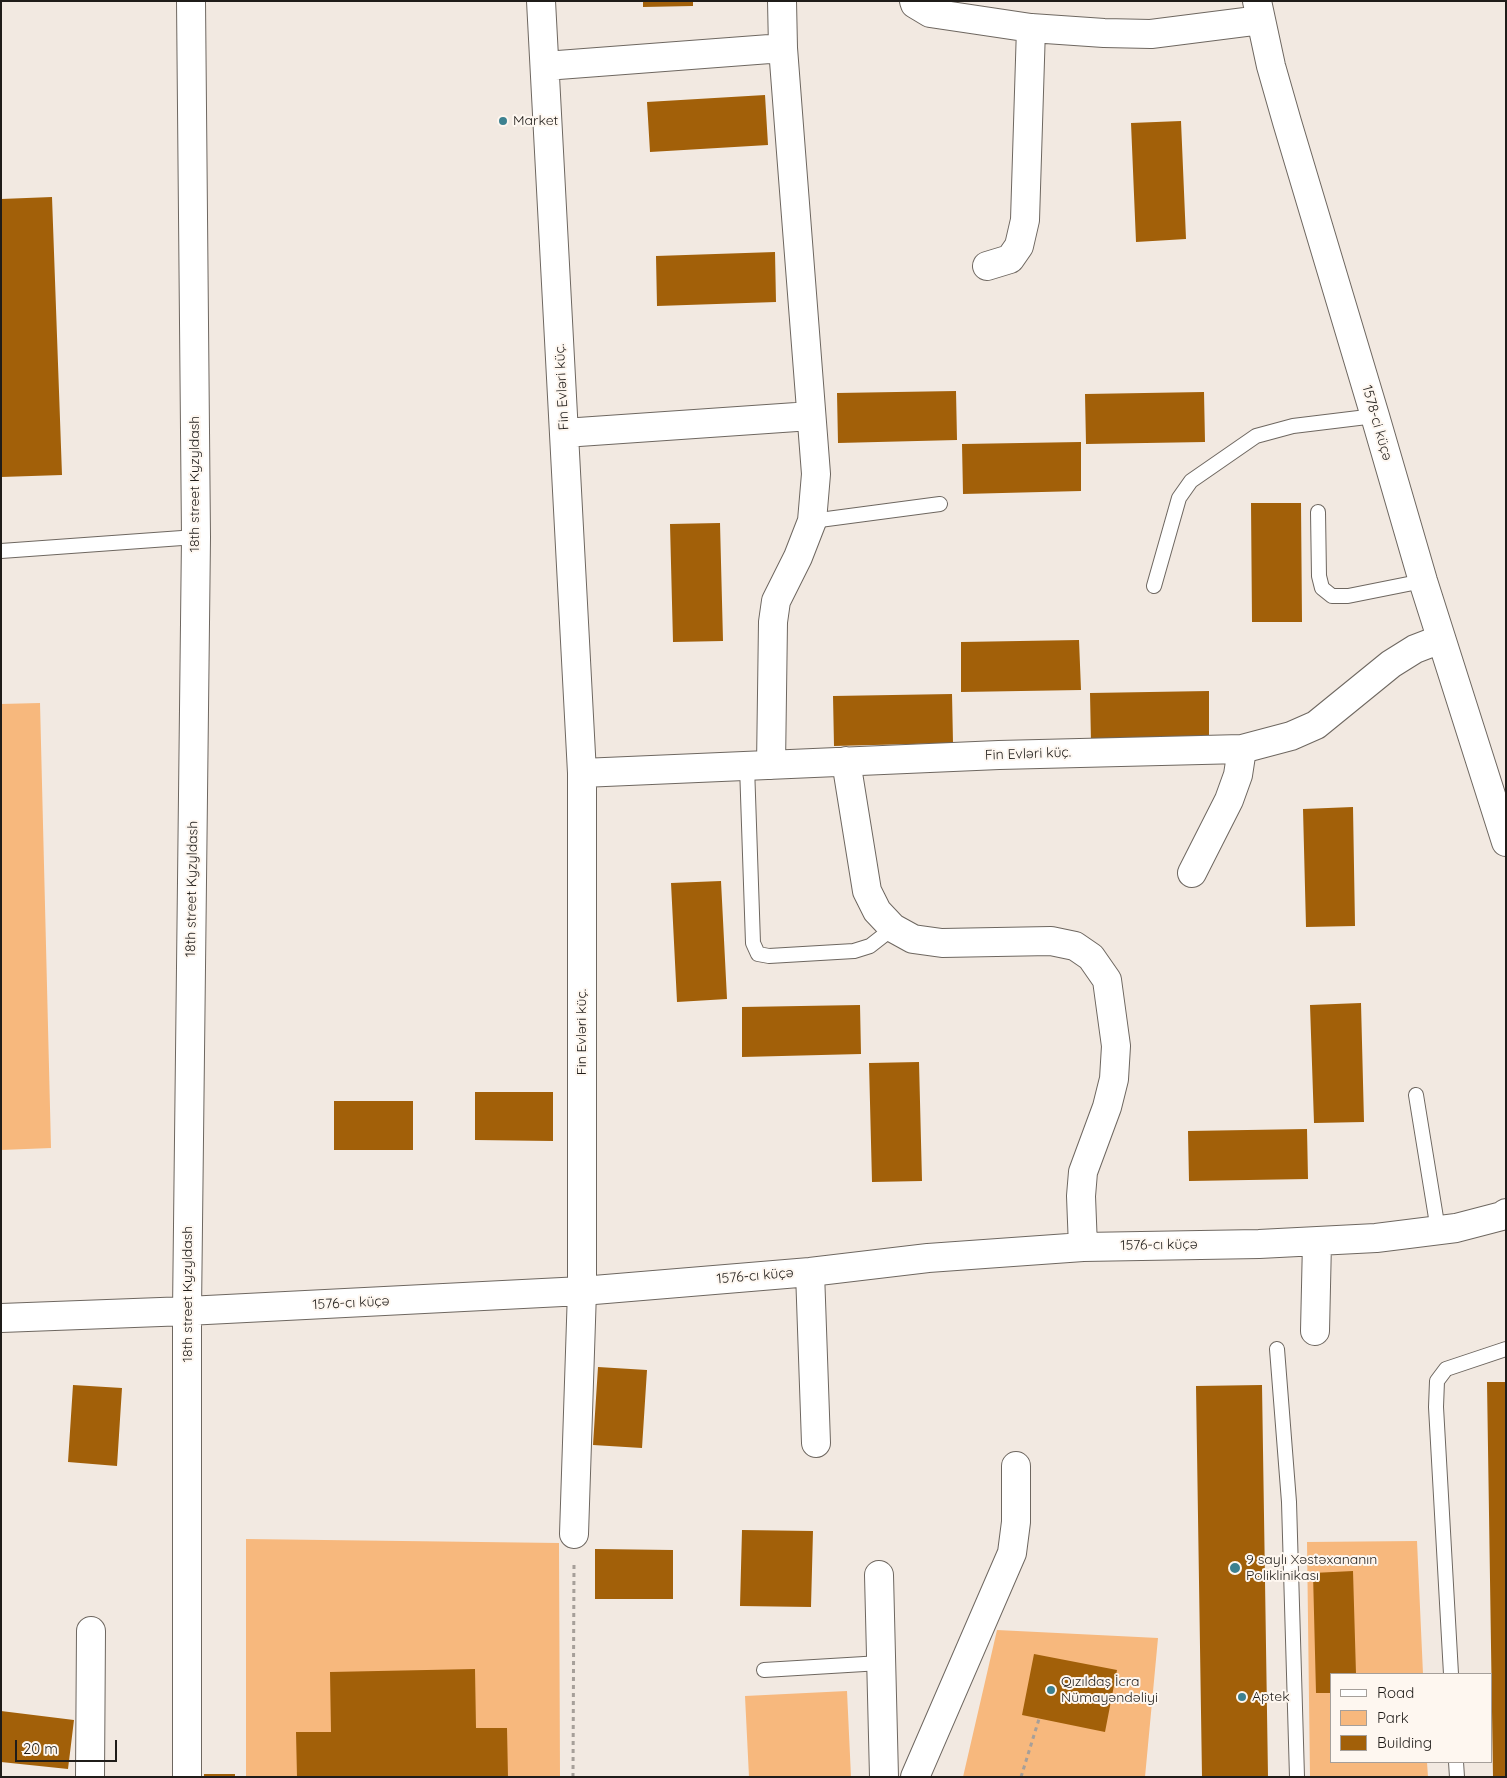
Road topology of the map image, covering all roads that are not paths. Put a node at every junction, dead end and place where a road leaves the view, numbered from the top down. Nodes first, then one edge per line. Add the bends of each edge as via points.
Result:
1 (191, 1) edge
2 (541, 1) edge
3 (782, 1) edge
4 (914, 1) edge
5 (1259, 10) edge
6 (1031, 28) junction
7 (783, 48) junction
8 (545, 66) junction
9 (987, 266) dead end
10 (811, 416) junction
11 (1375, 416) junction
12 (564, 432) junction
13 (940, 504) dead end
14 (1318, 512) dead end
15 (812, 522) junction
16 (196, 537) junction
17 (1, 551) edge
18 (1423, 581) junction
19 (1154, 586) dead end
20 (1441, 639) junction
21 (1242, 748) junction
22 (846, 761) junction
23 (759, 766) junction
24 (582, 774) junction
25 (1506, 842) edge
26 (1192, 873) dead end
27 (893, 928) junction
28 (1416, 1095) dead end
29 (1506, 1213) edge
30 (1438, 1230) junction
31 (1317, 1242) junction
32 (1083, 1247) junction
33 (810, 1272) junction
34 (582, 1291) junction
35 (187, 1311) junction
36 (1, 1318) edge
37 (1315, 1331) dead end
38 (1277, 1349) dead end
39 (1506, 1349) edge
40 (816, 1443) dead end
41 (1016, 1466) dead end
42 (574, 1534) road end
43 (879, 1575) dead end
44 (91, 1632) dead end
45 (881, 1663) junction
46 (764, 1670) dead end
47 (1451, 1673) edge
48 (1456, 1763) edge
49 (90, 1777) edge
50 (187, 1777) edge
51 (884, 1777) edge
52 (915, 1777) edge
53 (1297, 1777) edge
54 (1457, 1777) edge

1 - 16 street, 18th street Kyzyldash
2 - 8 street, Fin Evləri küç.
3 - 7 street
4 - 6 street via 930,14
5 - 6 street via 1151,34
5 - 11 street, 1578-ci küçə via 1284,113
6 - 9 street via 1025,220 1019,246 1010,259
7 - 8 street
7 - 10 street
8 - 12 street, Fin Evləri küç.
10 - 12 street
10 - 15 street via 816,474
11 - 18 street, 1578-ci küçə
11 - 19 lane via 1293,426 1256,436 1191,481 1179,498
12 - 24 street, Fin Evləri küç.
13 - 15 lane
14 - 18 lane via 1319,576 1322,588 1332,596 1348,596
15 - 23 street via 776,601
16 - 17 lane
16 - 35 street, 18th street Kyzyldash
18 - 20 street, 1578-ci küçə
20 - 21 street, Fin Evləri küç. via 1415,649 1391,664 1316,725 1291,736
20 - 25 street, 1578-ci küçə
21 - 22 street, Fin Evləri küç.
21 - 26 street via 1238,775 1229,800
22 - 23 street, Fin Evləri küç.
22 - 27 street via 867,891 877,910
23 - 24 street, Fin Evləri küç.
23 - 27 lane via 753,943 758,954 854,951 870,946
24 - 34 street, Fin Evləri küç.
27 - 32 street via 913,939 942,943 1051,940 1074,946 1092,957 1107,980 1116,1046 1114,1079 1083,1172
28 - 30 lane
29 - 30 street, 1576-cı küçə
30 - 31 street, 1576-cı küçə
31 - 32 street, 1576-cı küçə
31 - 37 street
32 - 33 street, 1576-cı küçə via 928,1258
33 - 34 street, 1576-cı küçə
33 - 40 street
34 - 35 street, 1576-cı küçə
34 - 42 street, Fin Evləri küç.
35 - 36 street, 1576-cı küçə
35 - 50 street, 18th street Kyzyldash
38 - 53 lane via 1289,1502
39 - 47 lane via 1446,1369 1437,1381
41 - 52 street via 1016,1522 1012,1553
43 - 45 street
44 - 49 street
45 - 46 lane
45 - 51 street
48 - 54 lane

